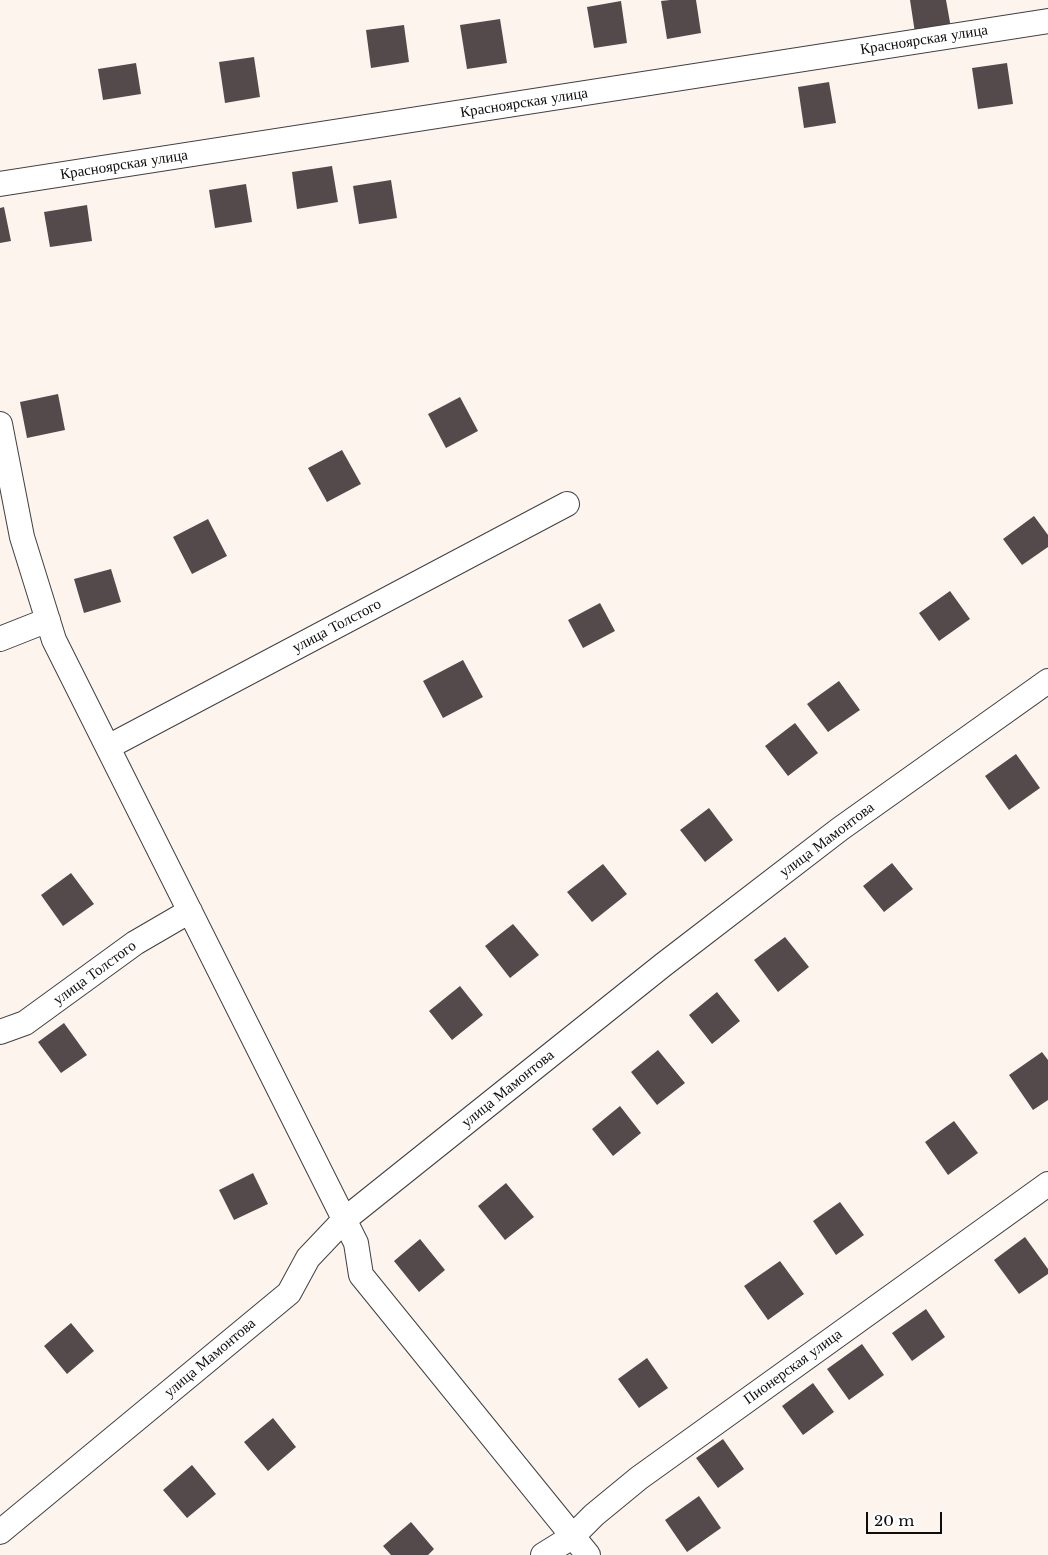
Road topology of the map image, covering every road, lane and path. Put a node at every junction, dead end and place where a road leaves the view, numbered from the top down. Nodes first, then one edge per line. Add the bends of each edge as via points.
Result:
1 (1048, 21) edge
2 (0, 184) edge
3 (0, 424) edge
4 (567, 504) dead end
5 (48, 620) junction
6 (0, 639) edge
7 (1048, 681) edge
8 (108, 747) junction
9 (190, 911) junction
10 (0, 1032) edge
11 (1048, 1184) edge
12 (344, 1220) junction
13 (0, 1532) edge
14 (572, 1536) junction
15 (543, 1555) edge
16 (588, 1555) edge

1 - 2 street, Красноярская улица
3 - 5 street via 22,537
4 - 8 street, улица Толстого
5 - 6 street
5 - 8 street via 54,640
7 - 12 street, улица Мамонтова via 825,841 663,965
8 - 9 street
9 - 10 street, улица Толстого via 134,943 26,1023
9 - 12 street
11 - 14 street, Пионерская улица via 638,1478
12 - 13 street, улица Мамонтова via 308,1258 289,1293
12 - 14 street via 356,1243 361,1275
14 - 15 street, Пионерская улица
14 - 16 street

